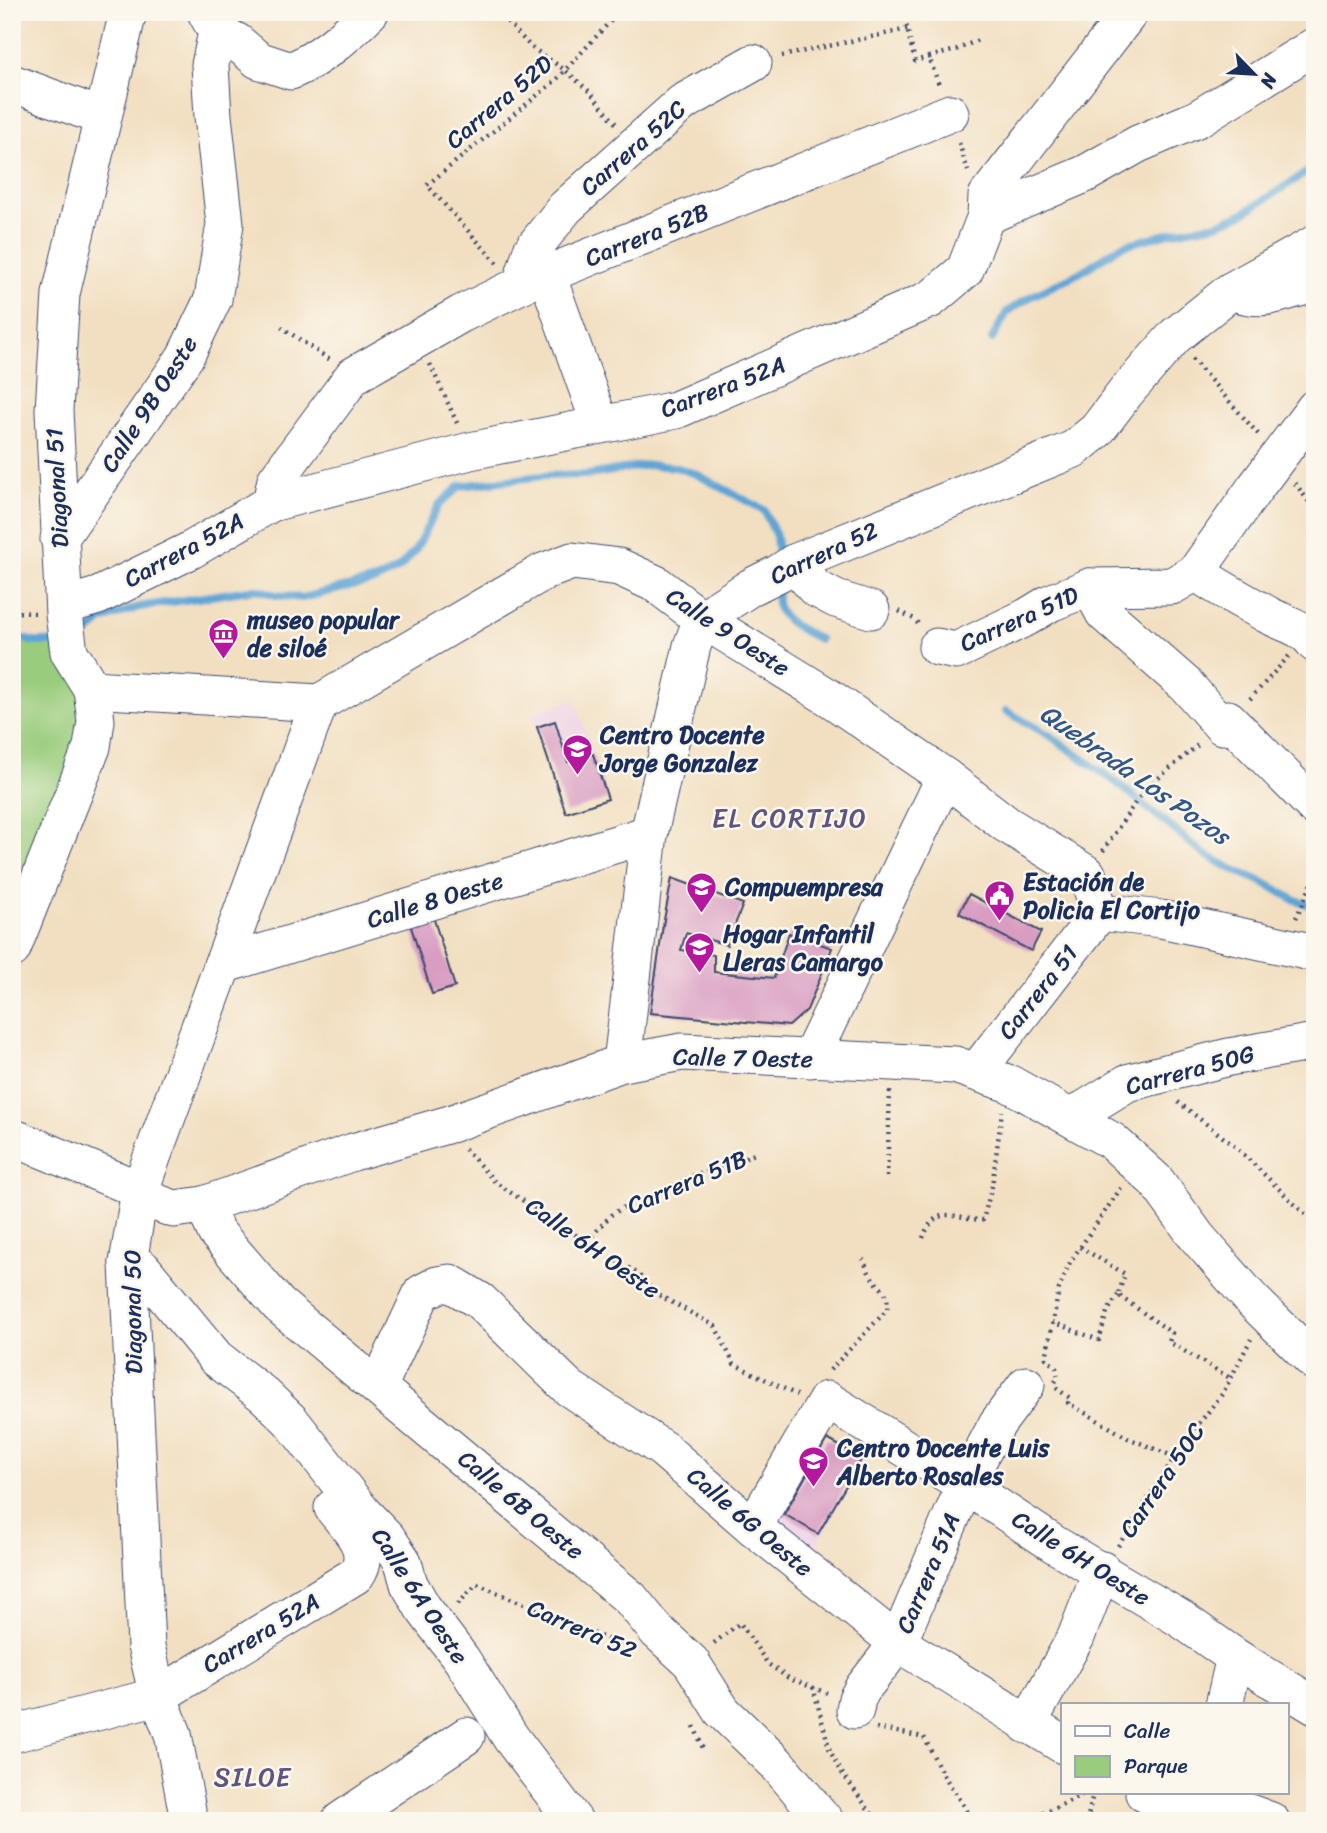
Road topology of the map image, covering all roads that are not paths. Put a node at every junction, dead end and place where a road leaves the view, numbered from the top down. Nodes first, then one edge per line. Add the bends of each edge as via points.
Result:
1 (370, 12) edge
2 (1130, 12) edge
3 (131, 15) edge
4 (211, 22) edge
5 (1315, 46) edge
6 (753, 63) road end
7 (12, 83) edge
8 (950, 113) dead end
9 (102, 117) junction
10 (986, 216) junction
11 (1315, 244) edge
12 (534, 280) junction
13 (1315, 285) edge
14 (1231, 291) junction
15 (1315, 408) edge
16 (600, 424) junction
17 (271, 503) junction
18 (59, 539) junction
19 (794, 563) junction
20 (1196, 572) junction
21 (1090, 587) junction
22 (64, 606) junction
23 (871, 610) road end
24 (702, 619) junction
25 (1313, 638) edge
26 (937, 647) road end
27 (92, 690) junction
28 (319, 703) junction
29 (945, 777) junction
30 (1315, 807) edge
31 (649, 834) junction
32 (1100, 912) junction
33 (16, 926) edge
34 (1298, 950) edge
35 (222, 965) junction
36 (1315, 1042) edge
37 (810, 1059) junction
38 (622, 1063) junction
39 (993, 1078) junction
40 (1072, 1117) junction
41 (12, 1137) edge
42 (140, 1190) junction
43 (204, 1205) junction
44 (128, 1263) junction
45 (216, 1358) junction
46 (1315, 1362) edge
47 (1040, 1385) road end
48 (378, 1387) junction
49 (965, 1485) junction
50 (753, 1527) junction
51 (361, 1567) joint
52 (1102, 1570) junction
53 (898, 1643) junction
54 (1235, 1657) junction
55 (158, 1696) junction
56 (1224, 1703) edge
57 (1315, 1706) edge
58 (855, 1710) dead end
59 (1027, 1725) junction
60 (12, 1734) edge
61 (466, 1735) dead end
62 (1061, 1744) edge
63 (1146, 1794) edge
64 (1202, 1803) edge
65 (189, 1821) edge
66 (340, 1821) edge
67 (575, 1821) edge
68 (825, 1821) edge
69 (1270, 1821) edge

1 - 4 street via 338,43 291,71 258,60
2 - 10 street via 987,196
3 - 9 street, Diagonal 51
4 - 18 street, Calle 9B Oeste via 213,116 225,224 213,299 185,357
5 - 10 street via 1196,119
6 - 12 street, Carrera 52C via 682,103 565,208 532,250
7 - 9 street
8 - 12 street, Carrera 52B
9 - 18 street, Diagonal 51 via 61,294 54,410
10 - 16 street, Carrera 52A via 965,270 931,299 676,410
11 - 14 street, Carrera 52
12 - 16 street
12 - 17 street, Carrera 52B via 461,314 354,376 276,480
13 - 14 street via 1269,298
14 - 19 street, Carrera 52 via 1175,336 1097,430 1074,449
15 - 20 street
16 - 17 street, Carrera 52A via 470,451
17 - 22 street, Carrera 52A via 191,550 98,596
18 - 22 street, Diagonal 51
19 - 23 street via 815,588
19 - 24 street, Carrera 52
20 - 21 street, Carrera 51D via 1172,586
20 - 25 street
21 - 26 street, Carrera 51D via 956,651
21 - 30 street via 1104,613
22 - 27 street, Diagonal 51 via 69,652
24 - 28 street, Calle 9 Oeste via 656,584 619,567 572,561 543,572
24 - 29 street, Calle 9 Oeste via 830,698
24 - 31 street
27 - 28 street
27 - 33 street, Diagonal 51 via 96,721 92,747
28 - 35 street, Diagonal 50
29 - 32 street, Calle 9 Oeste via 1006,824 1087,874
29 - 37 street
31 - 35 street, Calle 8 Oeste
31 - 38 street
32 - 34 street via 1161,919
32 - 39 street, Carrera 51
35 - 42 street, Diagonal 50
36 - 40 street, Carrera 50G via 1229,1057 1127,1083
37 - 38 street, Calle 7 Oeste via 682,1052
37 - 39 street, Calle 7 Oeste via 955,1065
38 - 43 street, Calle 7 Oeste
39 - 40 street, Calle 7 Oeste
40 - 46 street, Calle 7 Oeste via 1112,1141 1156,1181 1197,1237
41 - 42 street, Calle 7 Oeste
42 - 43 street, Calle 7 Oeste via 174,1209
42 - 44 street, Diagonal 50
43 - 48 street, Calle 6B Oeste via 216,1232 279,1305
44 - 45 street, Calle 6A Oeste via 142,1268
44 - 55 street, Diagonal 50 via 146,1646
45 - 51 street, Calle 6A Oeste via 356,1539 364,1554
45 - 67 street, Calle 6A Oeste via 290,1421 387,1538 403,1562 409,1584 511,1738
47 - 49 street, Carrera 51A via 997,1424
48 - 50 street, Calle 6G Oeste via 422,1293 450,1283 480,1301 569,1388 663,1449
48 - 68 street, Calle 6B Oeste via 630,1598 691,1662 722,1711 776,1763
49 - 50 street, Calle 6H Oeste via 828,1386
49 - 52 street, Calle 6H Oeste
49 - 53 street, Carrera 51A
50 - 53 street, Calle 6G Oeste
51 - 55 street, Carrera 52A via 356,1575
52 - 54 street, Calle 6H Oeste
52 - 59 street via 1076,1637
53 - 58 street, Carrera 51A via 863,1688
53 - 59 street, Calle 6G Oeste
54 - 56 street
54 - 57 street, Calle 6H Oeste
55 - 60 street, Carrera 52A
55 - 65 street, Diagonal 50 via 173,1734
59 - 62 street, Calle 6G Oeste
61 - 66 street
63 - 64 street
64 - 69 street

